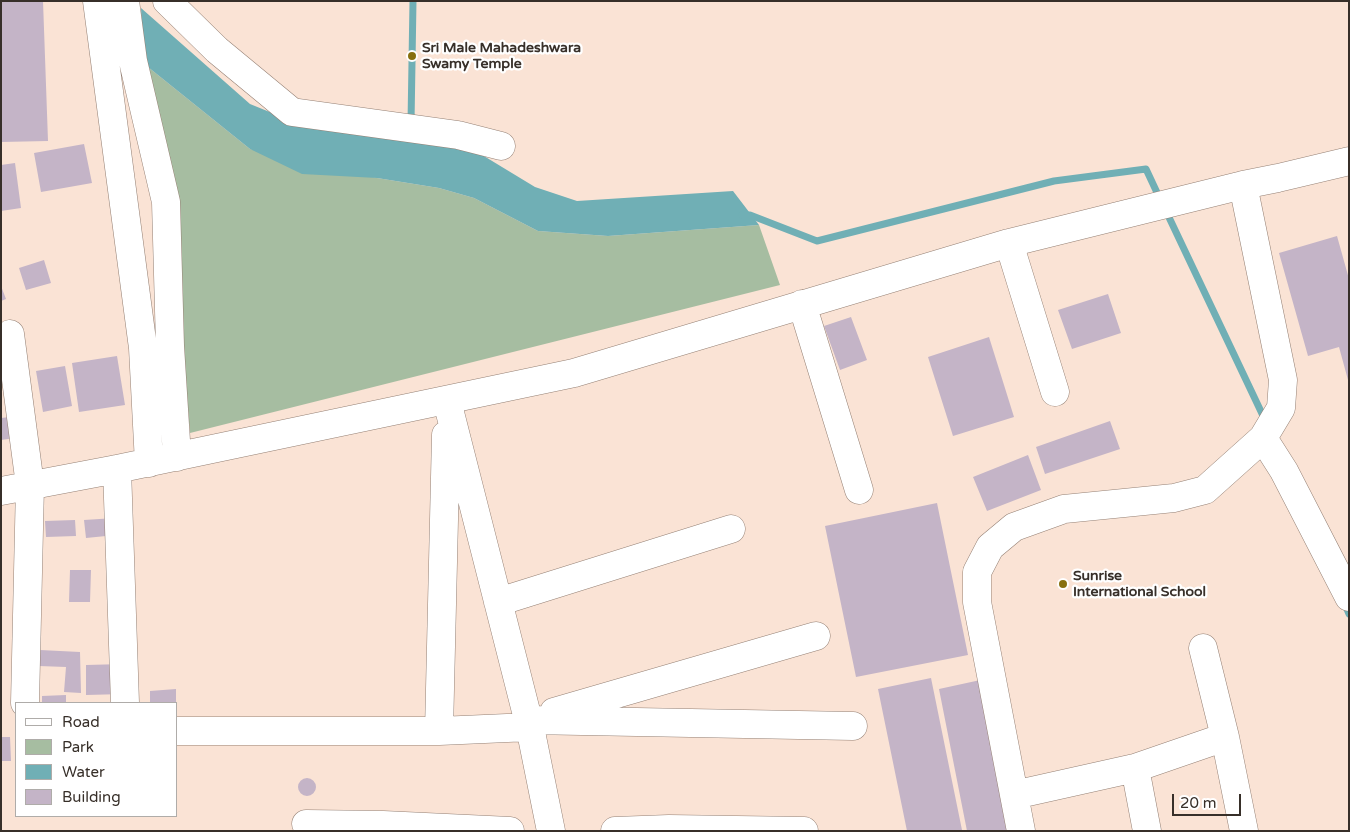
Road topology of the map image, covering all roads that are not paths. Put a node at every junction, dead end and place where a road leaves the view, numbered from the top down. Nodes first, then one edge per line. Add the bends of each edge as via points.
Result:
1 (97, 1) edge
2 (125, 1) edge
3 (167, 1) edge
4 (501, 146) dead end
5 (1349, 161) edge
6 (1243, 185) junction
7 (1009, 243) junction
8 (802, 304) junction
9 (10, 334) dead end
10 (1055, 392) dead end
11 (447, 400) junction
12 (1263, 438) junction
13 (177, 457) junction
14 (149, 463) junction
15 (117, 469) junction
16 (30, 485) junction
17 (859, 490) dead end
18 (1, 491) edge
19 (731, 529) dead end
20 (1349, 597) edge
21 (498, 602) junction
22 (816, 636) dead end
23 (1204, 648) dead end
24 (25, 702) edge
25 (125, 702) edge
26 (529, 723) junction
27 (853, 726) dead end
28 (439, 730) junction
29 (178, 731) edge
30 (1225, 738) junction
31 (1135, 768) junction
32 (1014, 795) junction
33 (306, 824) dead end
34 (383, 828) edge
35 (669, 830) edge
36 (510, 831) edge
37 (551, 831) edge
38 (615, 831) edge
39 (804, 831) edge
40 (1020, 831) edge
41 (1147, 831) edge
42 (1244, 831) edge

1 - 14 street via 143,348
2 - 13 street via 133,61 166,202
3 - 4 street via 217,50 292,112 458,135
5 - 6 street
6 - 7 street
6 - 12 street via 1283,380 1281,408
7 - 8 street
7 - 10 street
8 - 11 street via 574,373
8 - 17 street
9 - 16 street
11 - 13 street
11 - 21 street
11 - 28 street
12 - 20 street via 1284,471
12 - 32 street via 1205,490 1174,498 1064,509 1014,526 990,548 978,572 977,602
13 - 14 street
14 - 15 street
15 - 16 street
15 - 25 street
16 - 18 street
16 - 24 street
19 - 21 street
21 - 26 street
22 - 26 street
23 - 30 street
26 - 27 street
26 - 28 street
26 - 37 street
28 - 29 street
30 - 31 street
30 - 42 street
31 - 32 street
31 - 41 street
32 - 40 street
33 - 34 street
34 - 36 street
35 - 38 street
35 - 39 street

